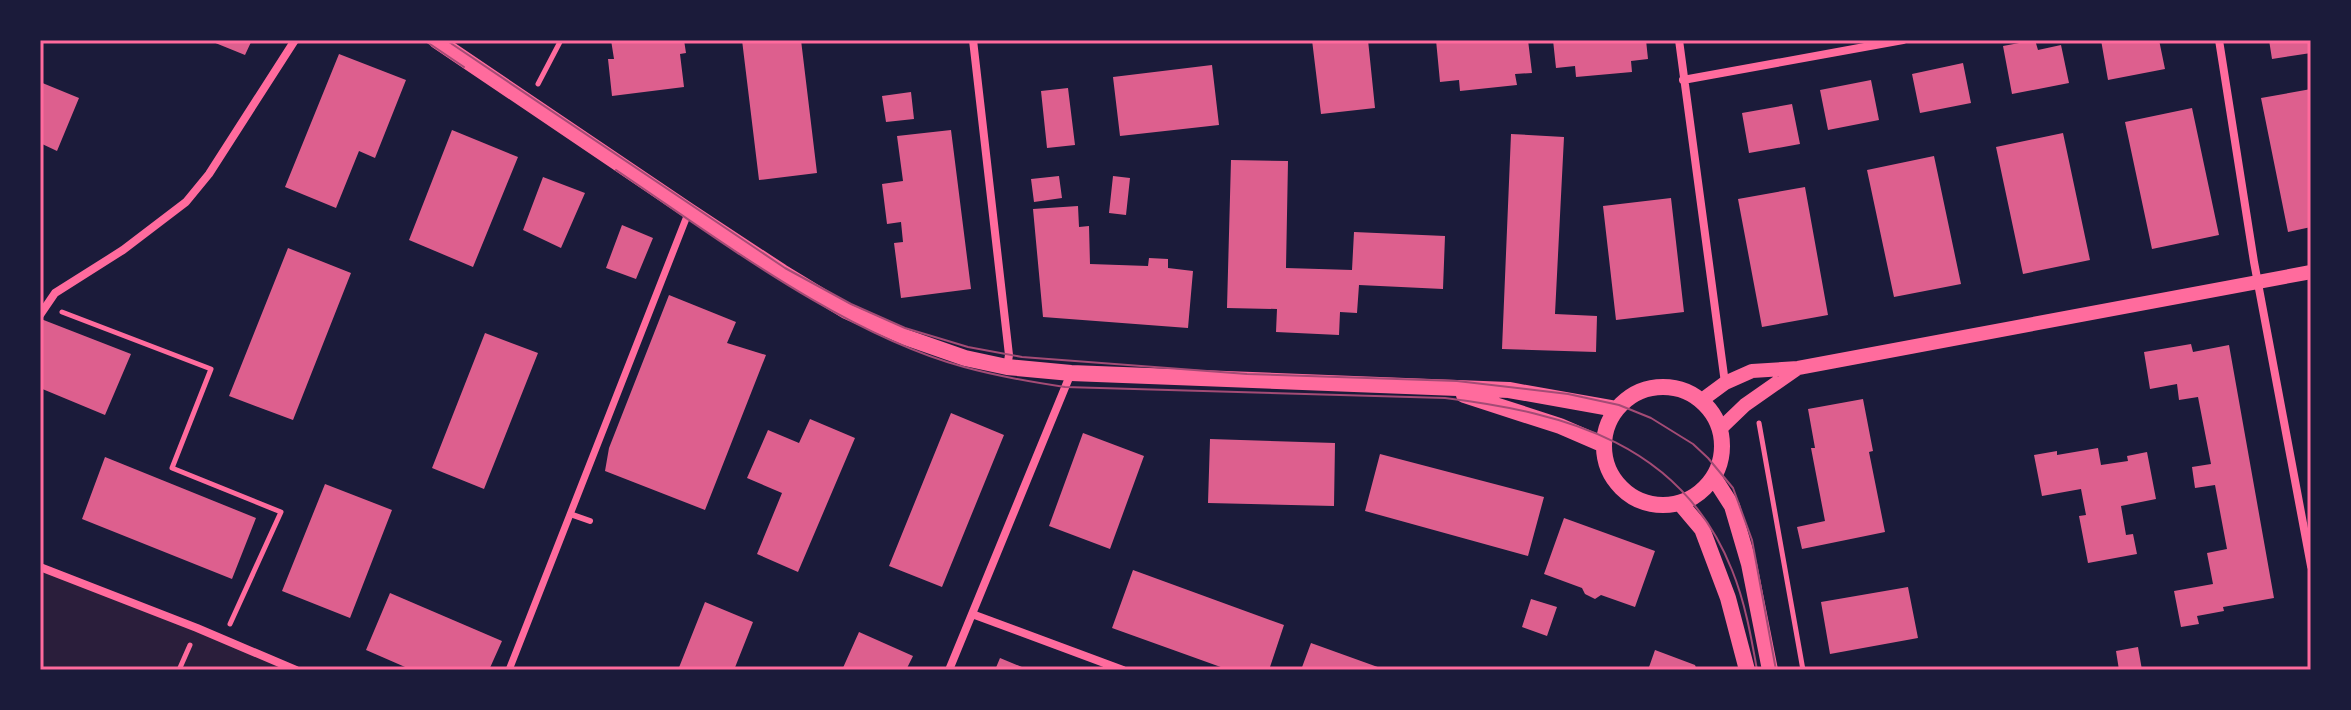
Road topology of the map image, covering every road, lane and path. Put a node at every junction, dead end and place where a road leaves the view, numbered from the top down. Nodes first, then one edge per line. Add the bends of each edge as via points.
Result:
1 (295, 40) edge
2 (436, 40) edge
3 (561, 40) edge
4 (973, 40) edge
5 (1679, 40) edge
6 (1903, 40) edge
7 (2219, 40) edge
8 (1683, 80) junction
9 (529, 102) junction
10 (689, 211) junction
11 (2311, 272) edge
12 (2258, 281) junction
13 (46, 306) junction
14 (40, 315) edge
15 (1007, 367) junction
16 (1798, 368) junction
17 (1071, 373) junction
18 (1725, 383) junction
19 (1439, 388) junction
20 (1702, 400) junction
21 (1616, 409) junction
22 (1759, 419) dead end
23 (1720, 429) junction
24 (1604, 445) junction
25 (1714, 478) junction
26 (1680, 503) junction
27 (570, 514) junction
28 (590, 521) dead end
29 (2311, 566) edge
30 (40, 567) edge
31 (972, 614) junction
32 (197, 628) junction
33 (223, 639) junction
34 (179, 670) edge
35 (296, 670) edge
36 (510, 670) edge
37 (949, 670) edge
38 (1123, 670) edge
39 (1747, 670) edge
40 (1770, 670) edge
41 (1803, 670) edge

1 - 13 street via 186,202 55,293
2 - 9 main road
3 - 9 path
4 - 15 street
5 - 8 street
6 - 8 street
7 - 12 street
8 - 18 street
9 - 10 main road
10 - 15 main road via 846,311 965,358
10 - 27 street
11 - 12 street
12 - 16 street
12 - 29 street
13 - 14 street
13 - 33 path via 211,369 172,468 281,512
15 - 17 main road
16 - 18 street via 1752,371
16 - 23 street
17 - 19 main road
17 - 31 street
18 - 20 street
19 - 21 main road via 1509,390
19 - 24 main road
20 - 21 main road via 1664,386 1643,389
20 - 23 main road
21 - 24 main road
22 - 41 path
23 - 25 main road via 1722,457
24 - 26 main road via 1606,461 1621,488 1648,504
25 - 26 main road
25 - 40 main road via 1732,506 1749,564
26 - 39 main road via 1702,529
27 - 28 lane
27 - 36 street
30 - 32 street
31 - 37 street
31 - 38 street
32 - 33 street
32 - 34 path
33 - 35 street

